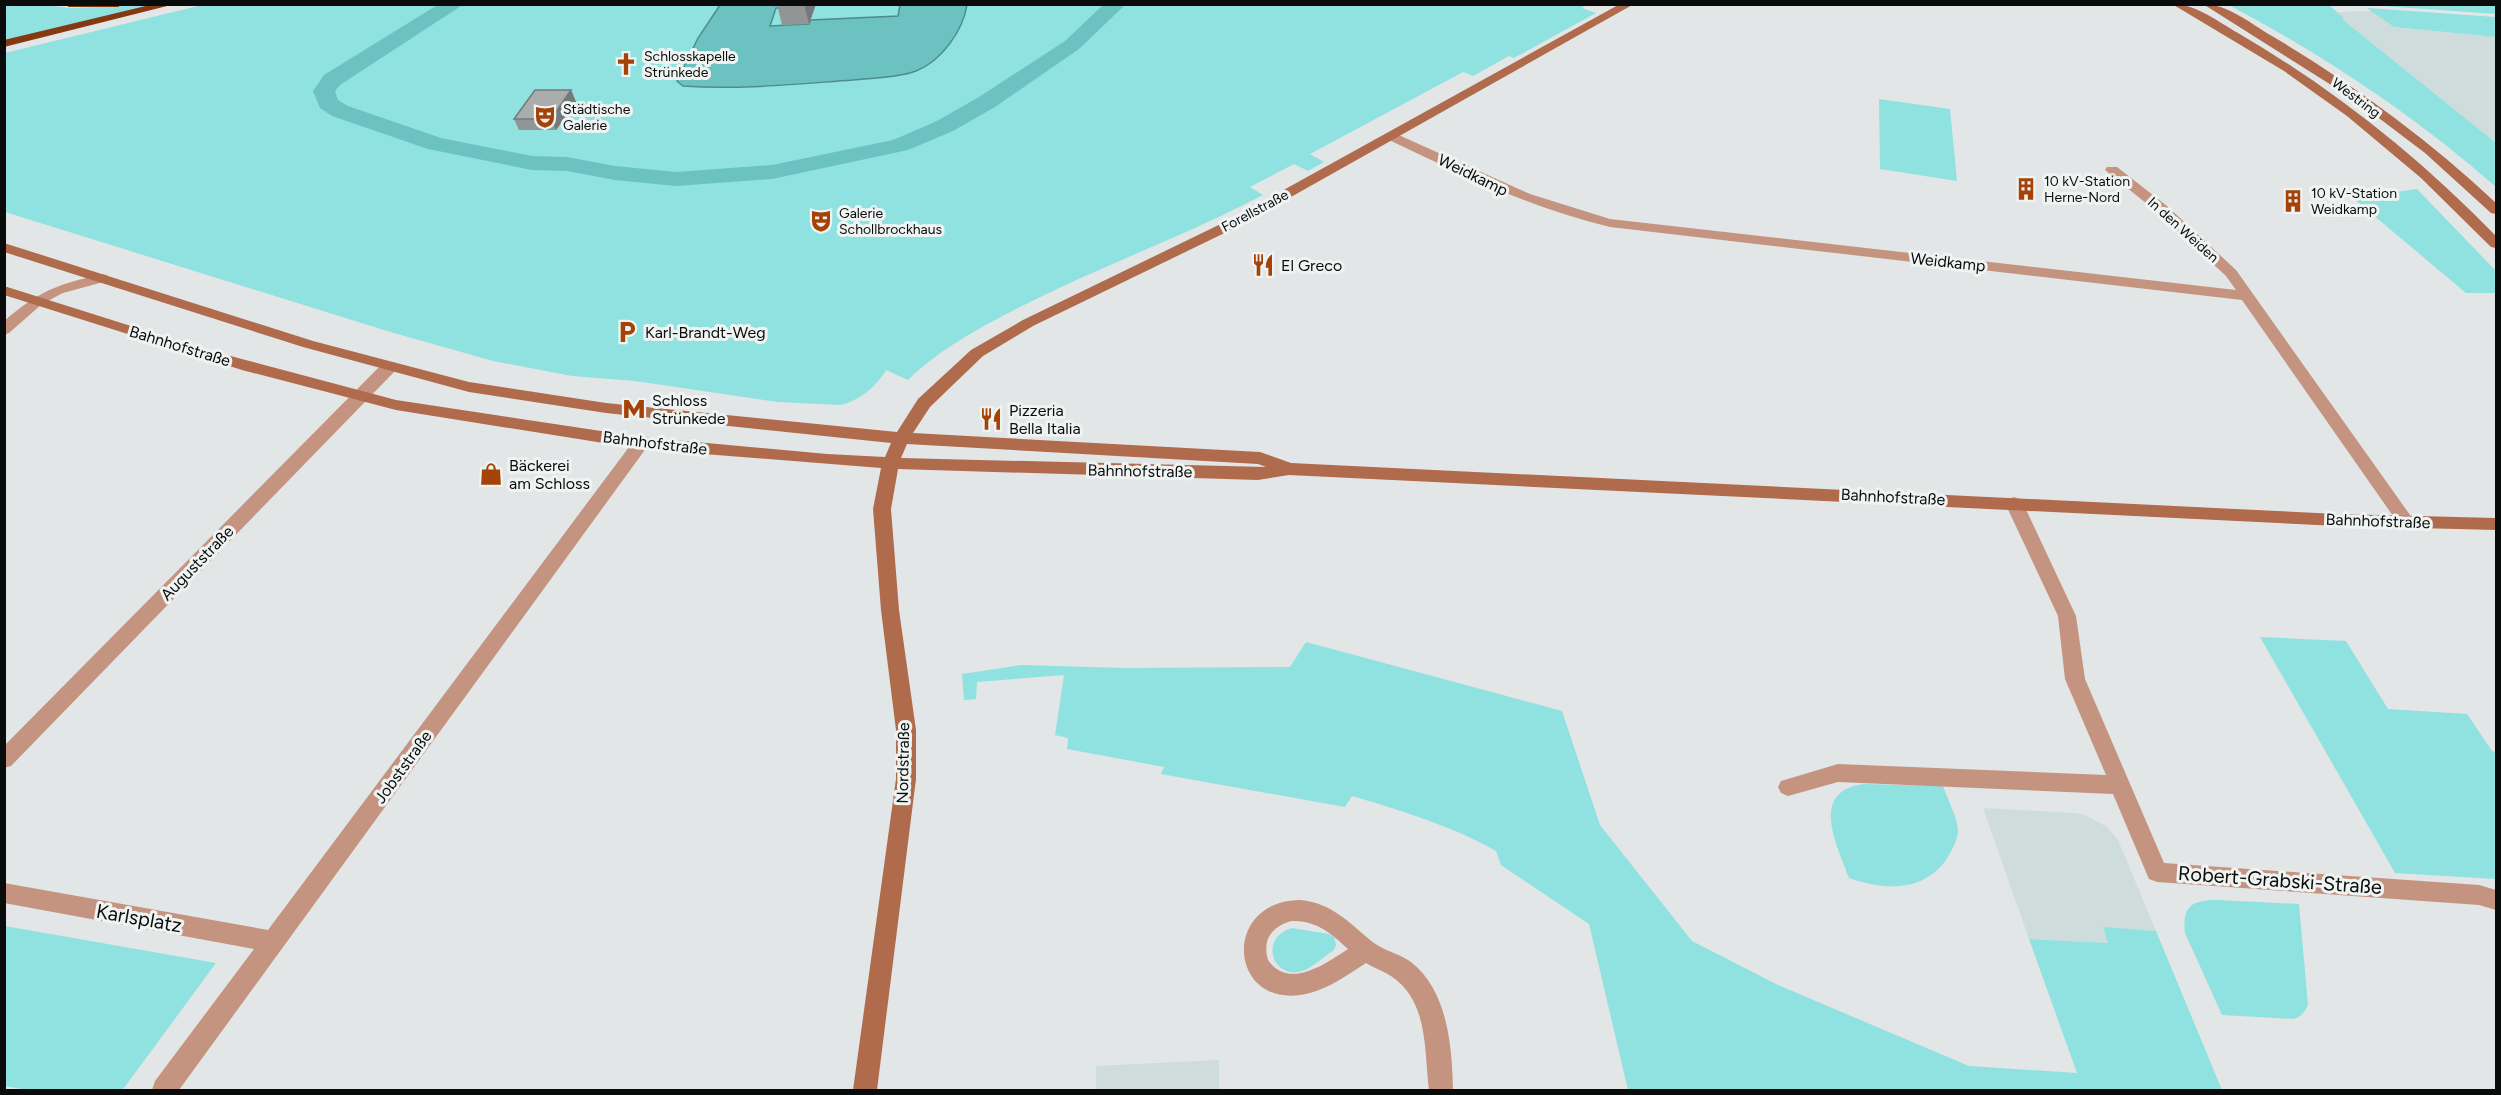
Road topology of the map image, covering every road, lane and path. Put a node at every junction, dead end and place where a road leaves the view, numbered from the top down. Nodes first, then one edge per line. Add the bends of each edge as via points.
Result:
1 (69, 4) edge
2 (118, 4) edge
3 (170, 4) edge
4 (1629, 4) edge
5 (2177, 4) edge
6 (2208, 4) edge
7 (4, 44) edge
8 (1392, 136) junction
9 (2112, 170) dead end
10 (2496, 210) edge
11 (2496, 244) edge
12 (4, 247) edge
13 (102, 278) junction
14 (4, 290) edge
15 (2247, 296) junction
16 (37, 301) junction
17 (4, 330) edge
18 (389, 367) junction
19 (359, 396) junction
20 (901, 438) junction
21 (641, 443) junction
22 (890, 464) junction
23 (1289, 469) junction
24 (2014, 503) junction
25 (2406, 522) junction
26 (2496, 524) edge
27 (4, 760) edge
28 (2120, 785) junction
29 (1788, 787) dead end
30 (4, 892) edge
31 (2496, 900) edge
32 (274, 942) junction
33 (1366, 951) junction
34 (164, 1090) edge
35 (865, 1090) edge
36 (1441, 1090) edge

1 - 2 highway
3 - 7 highway
4 - 8 street, Forellstraße
5 - 11 street, Westring via 2270,57 2350,111 2421,170
6 - 10 street, Westring via 2349,89 2412,135
8 - 15 street, Weidkamp via 1509,193 1552,209 1610,223
8 - 20 street, Forellstraße via 1236,222 1028,323 977,353 924,403
9 - 15 street, In den Weiden via 2162,209 2222,265
12 - 13 street, Bahnhofstraße
13 - 16 street
13 - 18 street, Bahnhofstraße
14 - 16 street, Bahnhofstraße
15 - 25 street
16 - 17 street
16 - 19 street, Bahnhofstraße
18 - 19 street, Auguststraße
18 - 20 street, Bahnhofstraße via 470,387 606,408
19 - 21 street, Bahnhofstraße
19 - 27 street, Auguststraße
20 - 22 street, Nordstraße
20 - 23 street, Bahnhofstraße via 1260,458
21 - 22 street, Bahnhofstraße
21 - 32 street, Jobststraße
22 - 23 street, Bahnhofstraße via 1258,474
22 - 35 street, Nordstraße via 882,502 883,544 906,730 906,779
23 - 24 street, Bahnhofstraße
24 - 25 street, Bahnhofstraße
24 - 28 street, Robert-Grabski-Straße via 2067,616 2072,634 2069,658 2075,679
25 - 26 street, Bahnhofstraße
28 - 29 street via 1838,773
28 - 31 street, Robert-Grabski-Straße via 2157,872 2479,895
30 - 32 street, Karlsplatz
32 - 34 street, Jobststraße
33 - 33 street via 1345,929 1320,915 1300,910 1278,912 1261,925 1255,937 1254,957 1262,972 1273,981 1290,986 1312,982
33 - 36 street via 1402,970 1421,990 1434,1020

